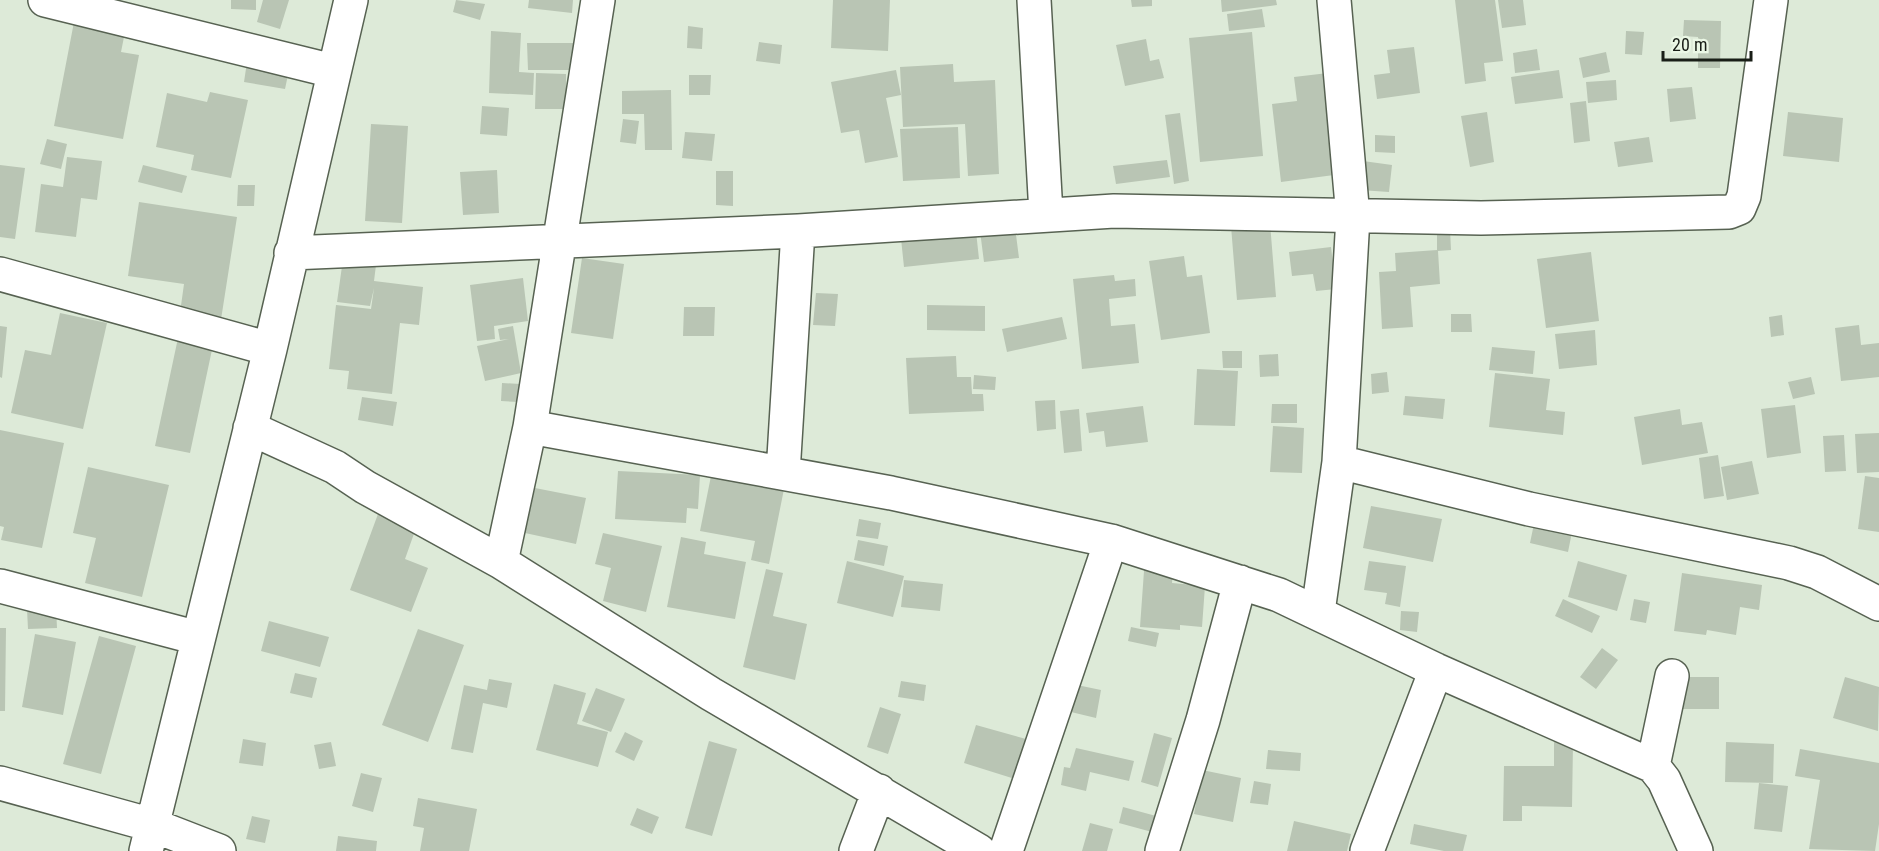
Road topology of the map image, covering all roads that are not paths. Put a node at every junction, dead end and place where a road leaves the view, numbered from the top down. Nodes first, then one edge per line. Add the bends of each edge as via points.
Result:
1 (45, 0) edge
2 (351, 0) edge
3 (598, 0) edge
4 (1034, 0) edge
5 (1334, 0) edge
6 (1771, 0) edge
7 (333, 71) junction
8 (1046, 214) junction
9 (1353, 217) junction
10 (798, 231) junction
11 (560, 242) junction
12 (291, 253) junction
13 (0, 274) edge
14 (270, 349) junction
15 (530, 427) junction
16 (250, 428) junction
17 (1339, 462) junction
18 (783, 473) junction
19 (1111, 541) junction
20 (501, 562) junction
21 (1240, 582) junction
22 (0, 586) edge
23 (1879, 604) edge
24 (1318, 612) junction
25 (198, 638) junction
26 (1436, 670) junction
27 (1672, 676) dead end
28 (1653, 766) junction
29 (0, 783) edge
30 (879, 791) junction
31 (149, 838) edge
32 (219, 851) edge
33 (856, 851) edge
34 (979, 851) edge
35 (1006, 851) edge
36 (1162, 851) edge
37 (1368, 851) edge
38 (1696, 851) edge

1 - 7 street
2 - 7 street
3 - 11 street
4 - 8 street
5 - 9 street
6 - 9 street via 1744,196 1738,208 1729,212 1481,218
7 - 12 street
8 - 9 street via 1182,211
8 - 10 street
9 - 17 street
10 - 11 street
10 - 18 street
11 - 12 street
11 - 15 street
12 - 14 street
13 - 14 street
14 - 16 street
15 - 18 street
15 - 20 street
16 - 20 street via 335,466 365,487
16 - 25 street
17 - 23 street via 1529,509 1789,563 1816,572
17 - 24 street
18 - 19 street
19 - 21 street
19 - 35 street
20 - 30 street via 711,694
21 - 24 street
21 - 36 street
22 - 25 street
24 - 26 street
25 - 31 street
26 - 28 street
26 - 37 street
27 - 28 street
28 - 38 street via 1668,789
29 - 31 street
30 - 33 street
30 - 34 street
31 - 32 street

